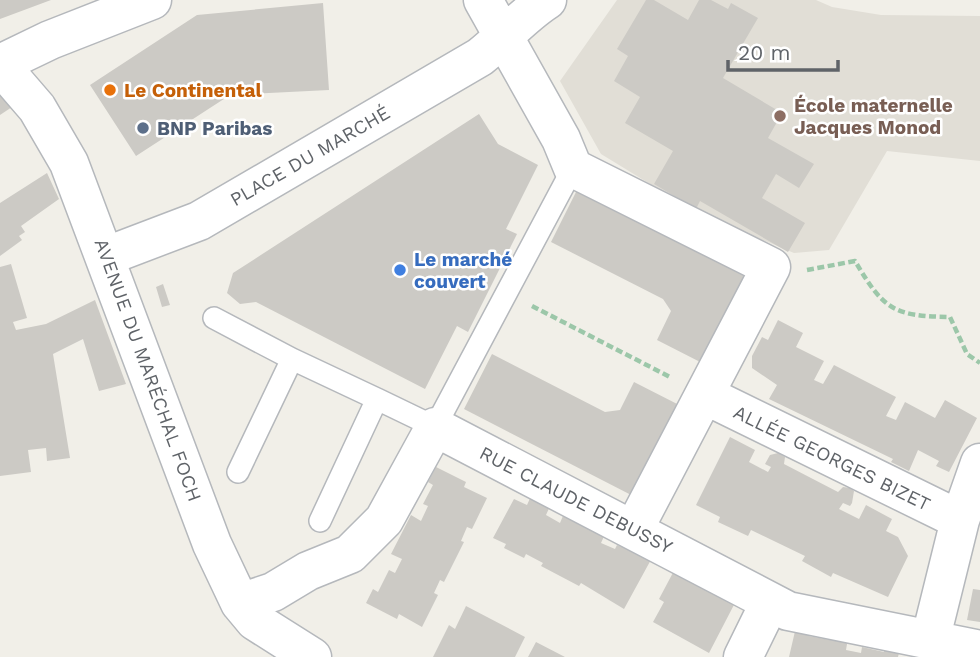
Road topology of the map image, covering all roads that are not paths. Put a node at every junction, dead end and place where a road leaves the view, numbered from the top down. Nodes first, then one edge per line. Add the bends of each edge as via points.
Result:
1 (152, 0) edge
2 (483, 0) edge
3 (547, 0) edge
4 (504, 38) junction
5 (0, 64) edge
6 (572, 168) junction
7 (107, 256) junction
8 (214, 318) dead end
9 (292, 359) junction
10 (705, 395) junction
11 (377, 399) junction
12 (435, 427) junction
13 (980, 463) edge
14 (238, 472) dead end
15 (960, 520) junction
16 (320, 521) dead end
17 (634, 529) junction
18 (770, 602) junction
19 (250, 627) edge
20 (930, 641) junction
21 (980, 650) edge
22 (312, 657) edge
23 (743, 657) edge

1 - 5 street
2 - 4 street
3 - 4 street, PLACE DU MARCHÉ via 528,12
4 - 6 street via 561,139
4 - 7 street, PLACE DU MARCHÉ via 480,57 200,221
5 - 7 street, AVENUE DU MARÉCHAL FOCH via 37,108 69,163
6 - 10 street via 772,267
6 - 12 lane
7 - 19 street, AVENUE DU MARÉCHAL FOCH via 212,544
8 - 9 lane
9 - 11 lane
9 - 14 lane
10 - 15 street, ALLÉE GEORGES BIZET
10 - 17 street
11 - 12 lane
11 - 16 lane
12 - 17 street, RUE CLAUDE DEBUSSY
12 - 19 street via 384,520 350,554 308,571 274,592
13 - 15 street
15 - 20 street
17 - 18 street, RUE CLAUDE DEBUSSY
18 - 20 street, RUE CLAUDE DEBUSSY via 788,611
18 - 23 street
19 - 22 street
20 - 21 street, RUE CLAUDE DEBUSSY

